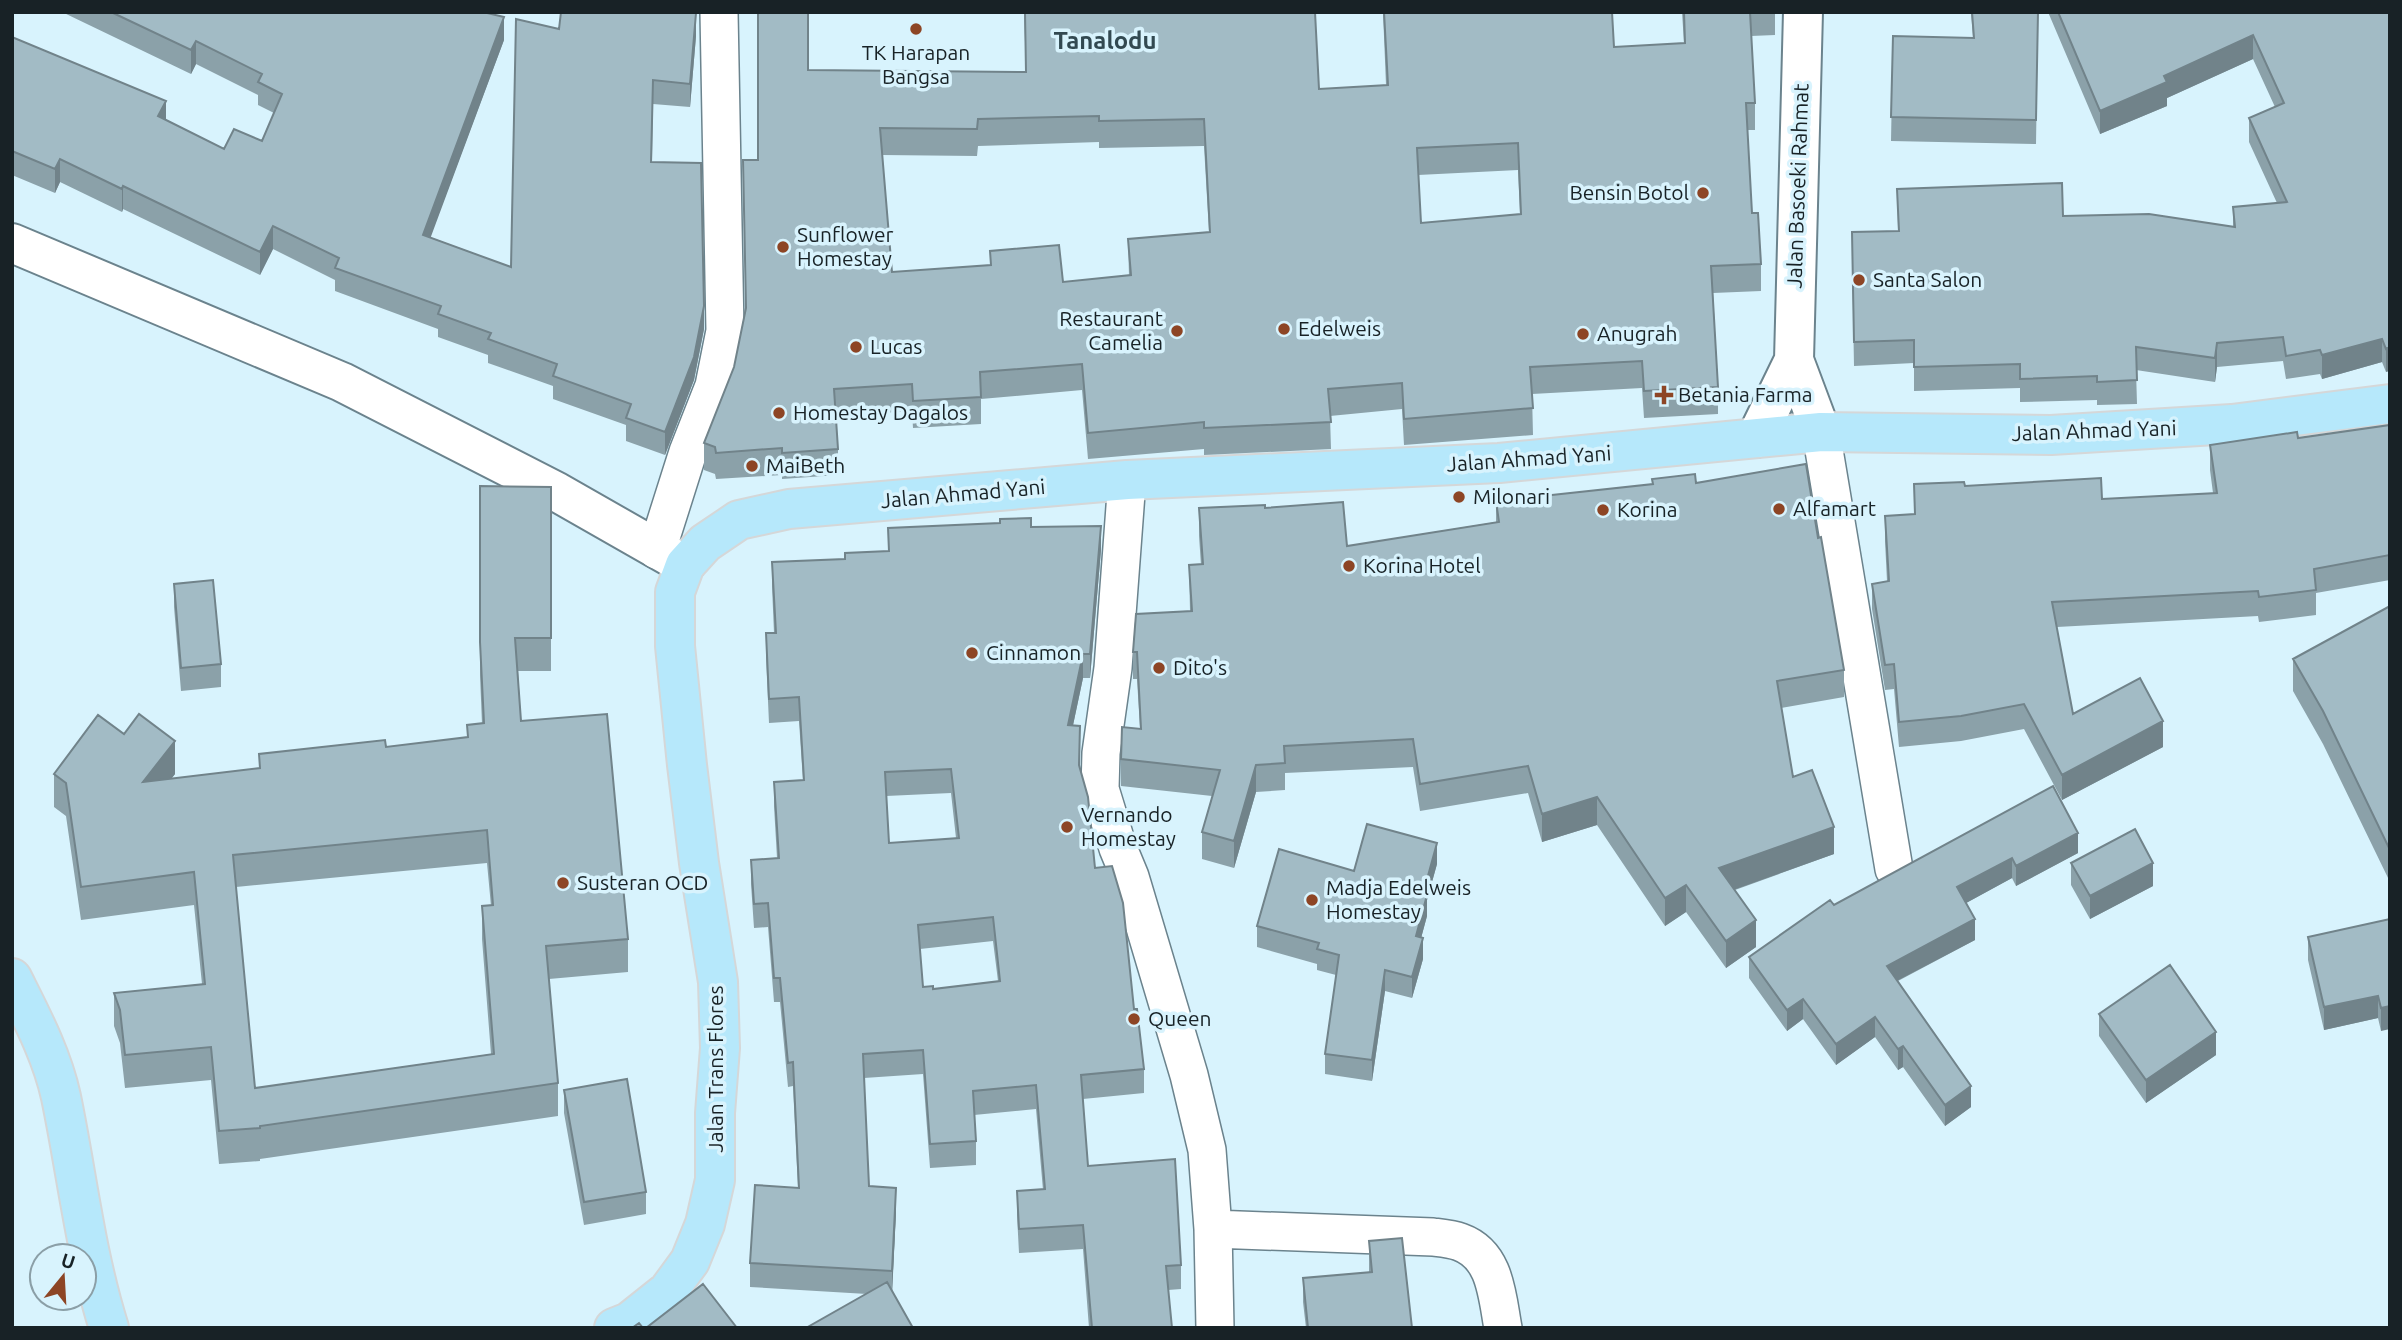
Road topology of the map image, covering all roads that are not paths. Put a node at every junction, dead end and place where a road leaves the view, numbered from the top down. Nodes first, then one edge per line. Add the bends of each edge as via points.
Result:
1 (719, 12) edge
2 (1803, 12) edge
3 (12, 243) edge
4 (1794, 360) junction
5 (2388, 409) edge
6 (1821, 432) junction
7 (1756, 438) junction
8 (1127, 480) junction
9 (671, 558) junction
10 (1894, 869) edge
11 (12, 978) edge
12 (1213, 1229) junction
13 (109, 1328) edge
14 (614, 1328) edge
15 (1215, 1328) edge
16 (1503, 1328) edge

1 - 9 street via 725,331 714,386 688,452
2 - 4 street, Jalan Basoeki Rahmat
3 - 9 street via 342,382 557,492
4 - 6 street
4 - 7 street
5 - 6 highway, Jalan Ahmad Yani via 2051,435
6 - 7 highway, Jalan Ahmad Yani
6 - 10 street
7 - 8 highway, Jalan Ahmad Yani via 1499,463
8 - 9 highway, Jalan Ahmad Yani via 789,509 739,520
8 - 12 street via 1100,789 1189,1075 1208,1150
9 - 14 highway, Jalan Trans Flores via 675,646 699,863 718,982 715,1180 690,1261 668,1291 629,1322
11 - 13 highway via 36,1024 60,1095 84,1231
12 - 15 street
12 - 16 street via 1433,1237 1460,1242 1479,1252 1492,1272

